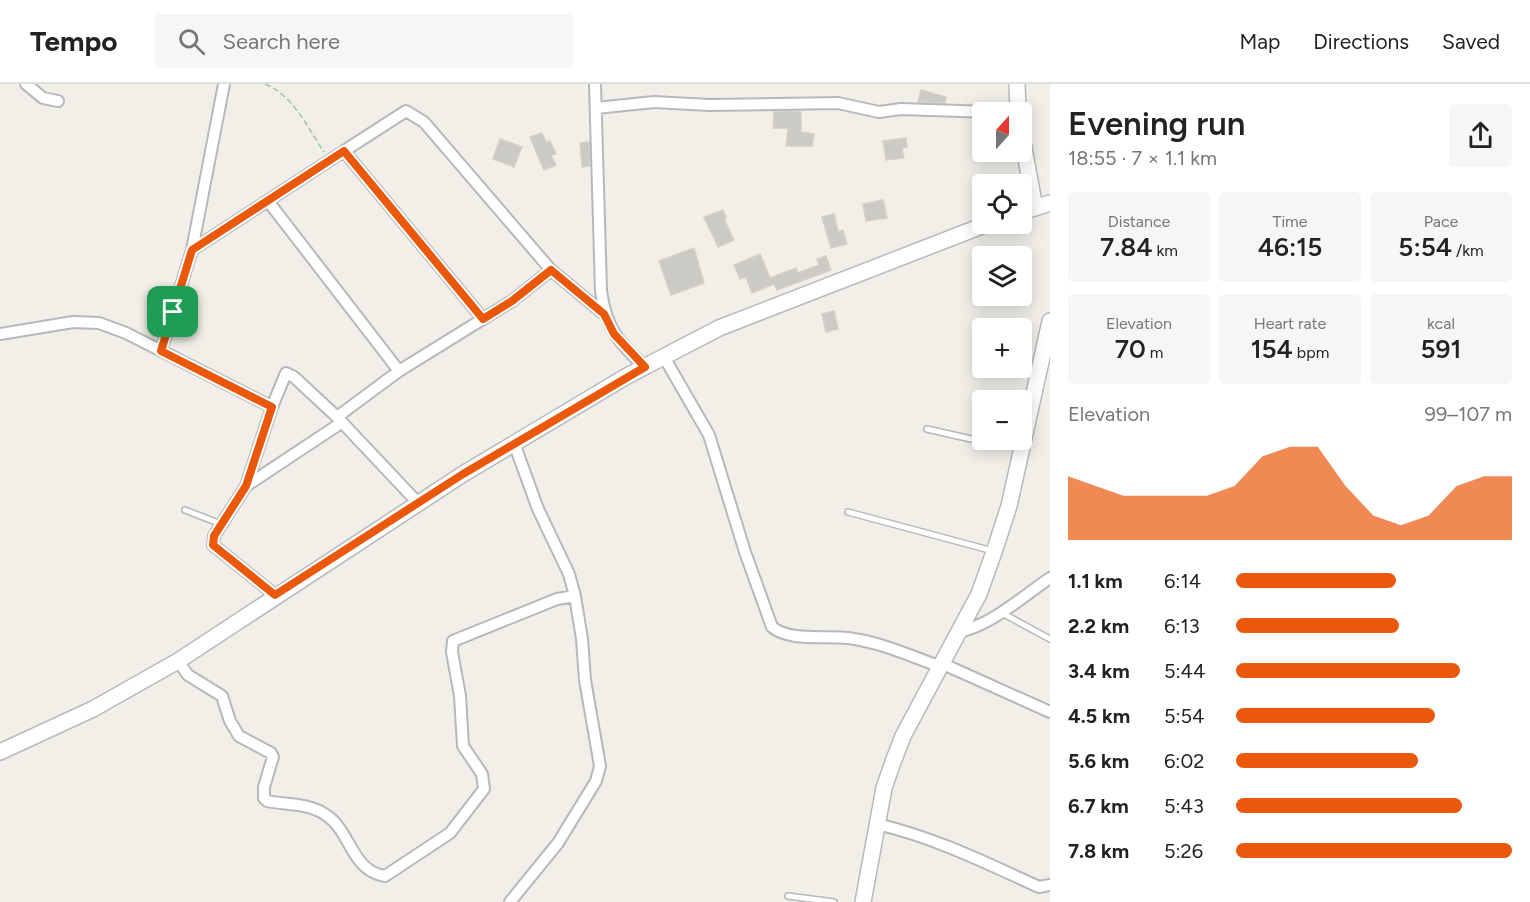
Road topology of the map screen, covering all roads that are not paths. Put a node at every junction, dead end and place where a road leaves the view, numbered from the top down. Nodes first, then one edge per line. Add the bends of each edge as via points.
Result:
1 (26, 84) edge
2 (224, 84) edge
3 (595, 84) edge
4 (1017, 84) edge
5 (58, 101) dead end
6 (1018, 102) edge
7 (596, 108) junction
8 (972, 111) edge
9 (344, 151) junction
10 (1027, 162) edge
11 (268, 201) junction
12 (1036, 208) edge
13 (972, 230) edge
14 (192, 250) junction
15 (551, 270) junction
16 (604, 314) junction
17 (483, 319) junction
18 (1050, 321) edge
19 (0, 334) edge
20 (161, 351) junction
21 (664, 357) junction
22 (645, 367) junction
23 (399, 371) junction
24 (1032, 402) edge
25 (272, 407) junction
26 (339, 420) junction
27 (927, 429) dead end
28 (972, 440) edge
29 (514, 443) junction
30 (1021, 450) edge
31 (246, 486) junction
32 (418, 503) junction
33 (185, 510) dead end
34 (848, 512) dead end
35 (223, 524) junction
36 (994, 552) junction
37 (1050, 578) edge
38 (275, 595) junction
39 (575, 596) junction
40 (1000, 612) junction
41 (959, 632) junction
42 (1050, 639) edge
43 (178, 661) junction
44 (942, 665) junction
45 (1050, 712) edge
46 (0, 752) edge
47 (877, 824) junction
48 (1050, 885) edge
49 (788, 896) dead end
50 (510, 902) edge
51 (834, 902) edge
52 (863, 902) edge

1 - 5 street via 43,98
2 - 14 street
3 - 7 street
4 - 6 main road
7 - 8 street via 654,102 838,103 879,112
7 - 16 street
9 - 11 street
9 - 15 street via 406,111 412,112
9 - 17 street
10 - 12 main road
11 - 14 street
11 - 23 street
13 - 21 main road via 719,328
14 - 20 street
15 - 16 street
15 - 17 street
16 - 22 street via 614,334
17 - 23 street
18 - 24 main road
19 - 20 street via 73,322 99,323
20 - 25 street
21 - 22 main road
21 - 44 street via 709,435 772,627 788,634 869,642
22 - 29 main road
23 - 26 street
25 - 26 street via 284,375 289,373
25 - 31 street
26 - 31 street
26 - 32 street
27 - 28 lane
29 - 32 main road
29 - 39 street
30 - 36 main road
31 - 35 street
32 - 38 main road
33 - 35 lane
34 - 36 lane
35 - 38 street via 213,545
36 - 41 main road
37 - 40 street
38 - 43 main road
39 - 43 street via 557,599 453,640 462,740 482,774 484,789 450,833 385,876 364,868 325,814 264,798 271,753 239,736 222,696 188,675
39 - 50 street via 600,766 596,781 558,843
40 - 41 street via 975,628
40 - 42 lane
41 - 44 main road
43 - 46 main road via 93,709
44 - 45 street
44 - 47 main road via 903,736 884,788
47 - 48 street via 953,846 1039,887
47 - 52 main road
49 - 51 lane

